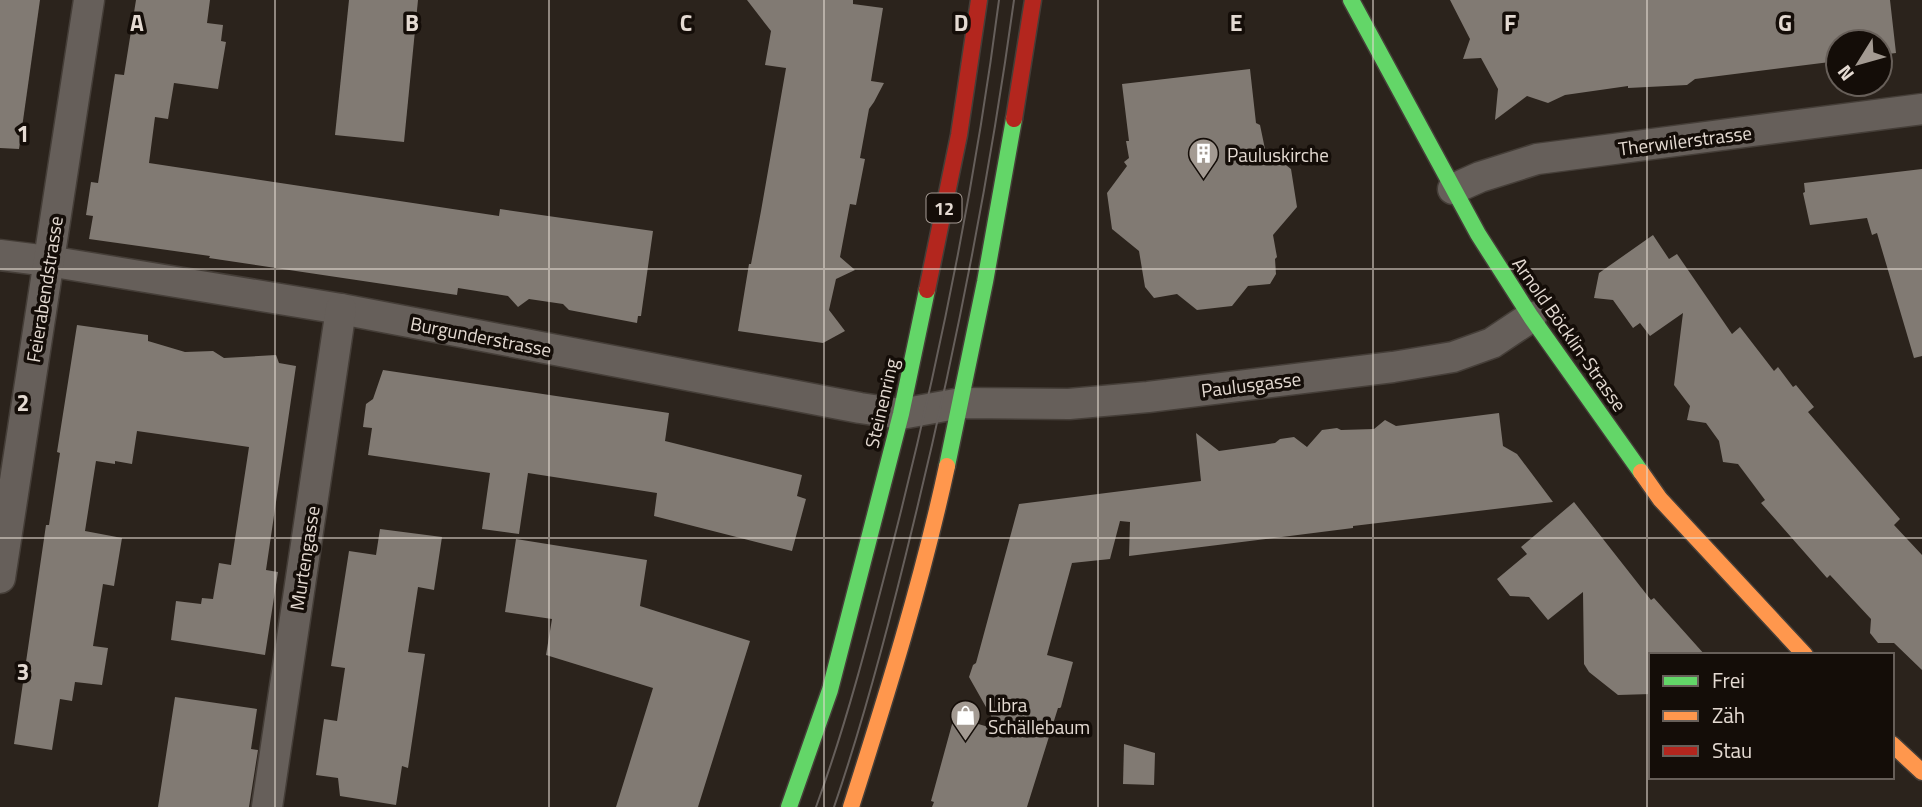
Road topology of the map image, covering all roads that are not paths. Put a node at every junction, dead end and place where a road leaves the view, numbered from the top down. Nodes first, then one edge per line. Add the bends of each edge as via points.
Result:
1 (89, 0) edge
2 (979, 0) edge
3 (1033, 0) edge
4 (1351, 0) edge
5 (1922, 109) edge
6 (1453, 189) junction
7 (0, 255) edge
8 (48, 261) junction
9 (341, 309) junction
10 (1531, 317) junction
11 (961, 403) junction
12 (901, 414) junction
13 (0, 578) edge
14 (1803, 653) edge
15 (1894, 746) edge
16 (1922, 772) edge
17 (267, 807) edge
18 (789, 807) edge
19 (851, 807) edge

1 - 8 street, Feierabendstrasse
2 - 12 main road, Steinenring / 12 via 959,135
3 - 11 main road via 1012,141
4 - 6 main road, Arnold Böcklin-Strasse
5 - 6 street, Therwilerstrasse via 1537,159
6 - 10 main road, Arnold Böcklin-Strasse
7 - 8 street, Burgunderstrasse
8 - 9 street, Burgunderstrasse
8 - 13 street, Feierabendstrasse
9 - 12 street, Burgunderstrasse
9 - 17 street, Murtengasse
10 - 11 street, Paulusgasse via 1492,343 1453,357 1393,367 1069,404
10 - 14 main road, Arnold Böcklin-Strasse via 1660,499
11 - 12 street, Burgunderstrasse
11 - 19 main road via 928,553
12 - 18 main road, Steinenring / 12 via 831,690
15 - 16 main road

